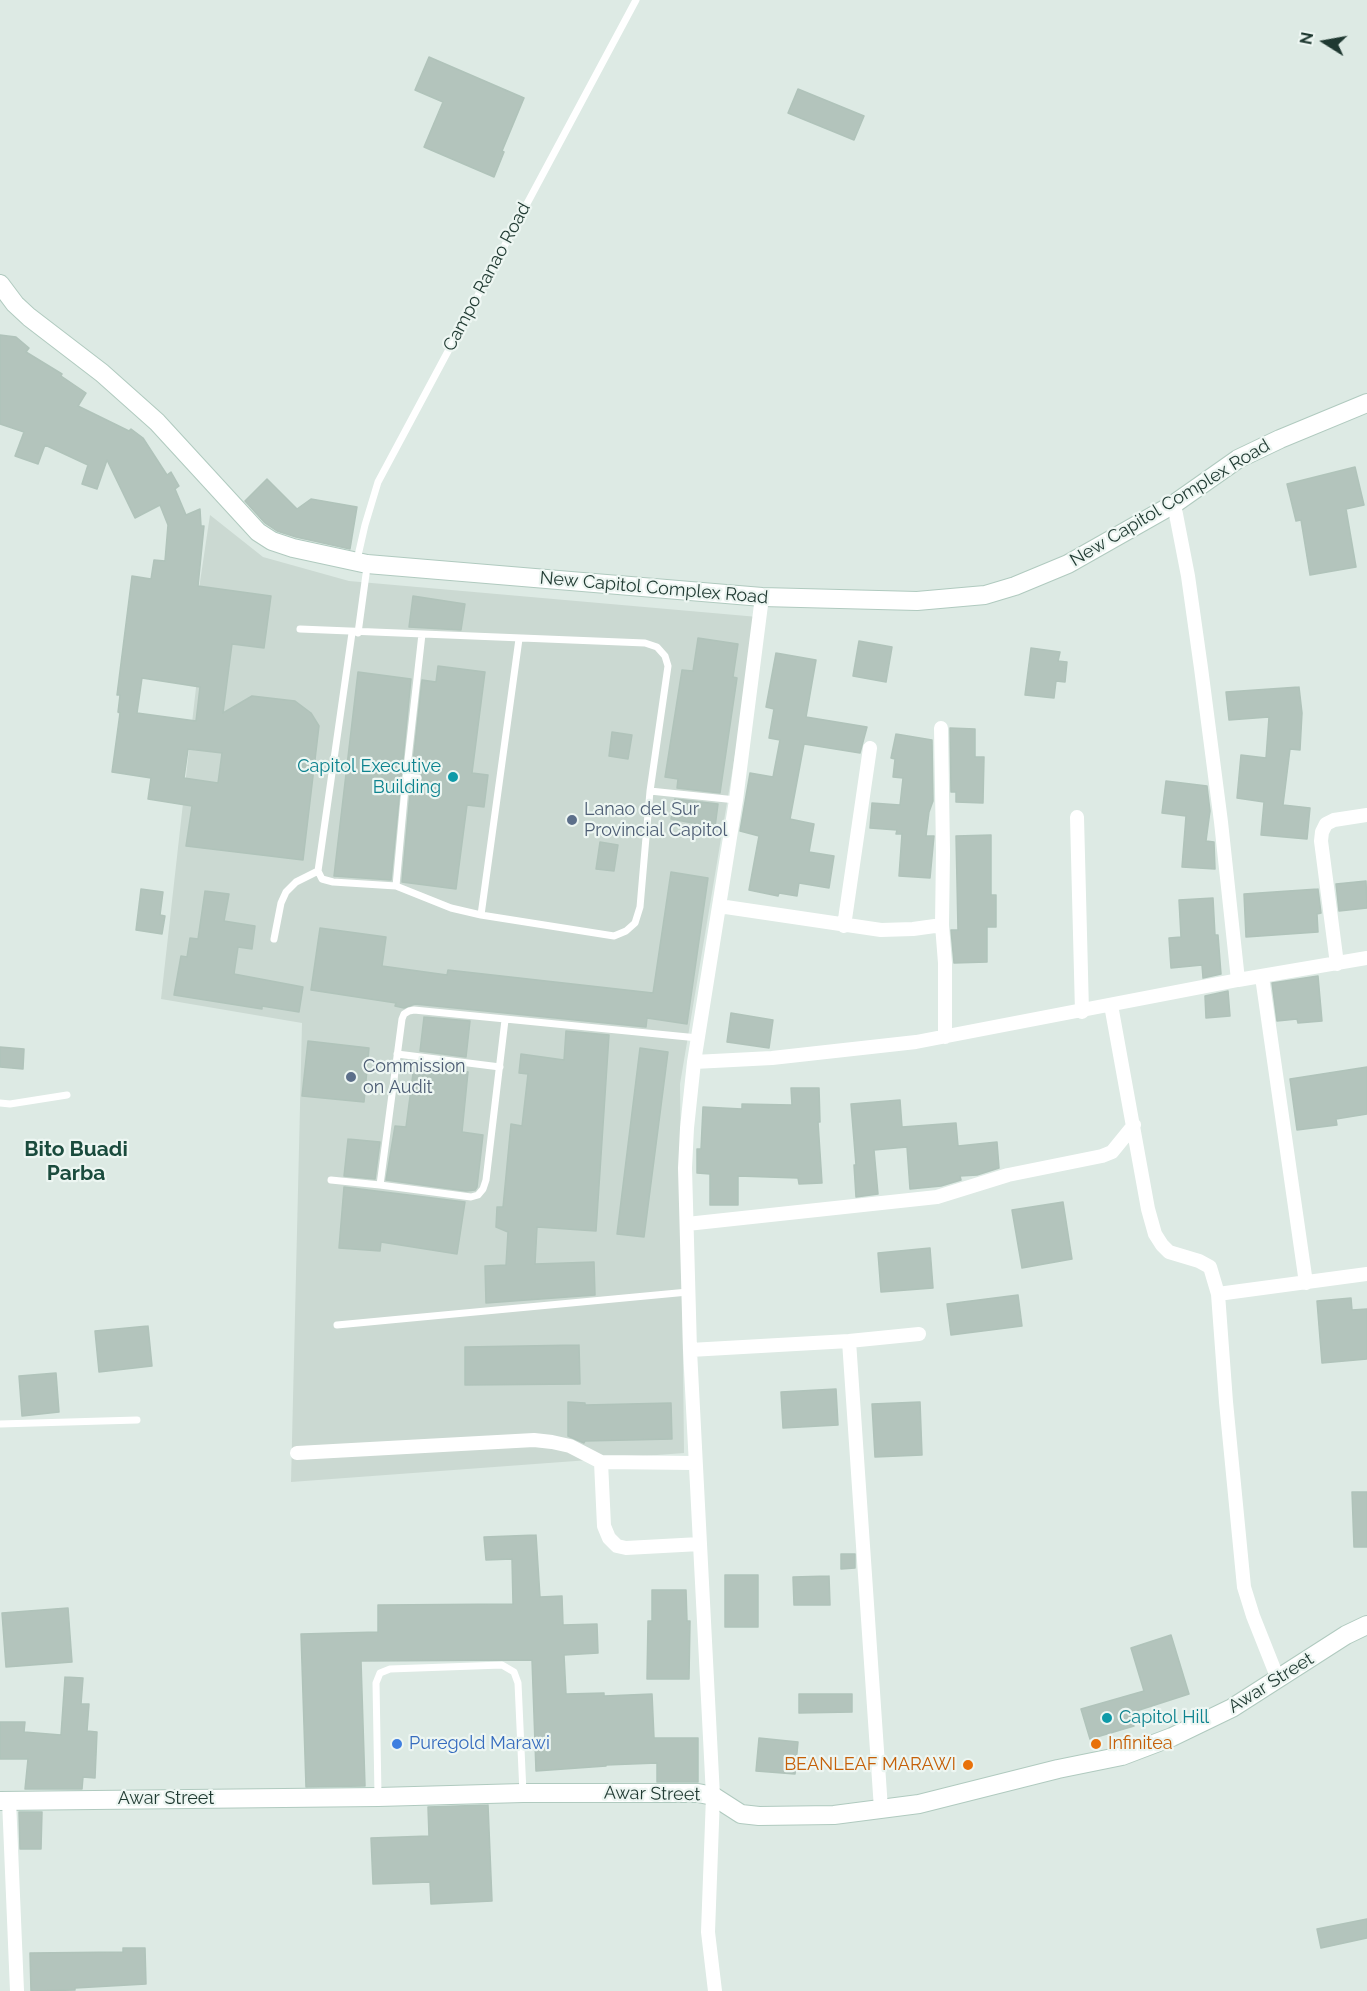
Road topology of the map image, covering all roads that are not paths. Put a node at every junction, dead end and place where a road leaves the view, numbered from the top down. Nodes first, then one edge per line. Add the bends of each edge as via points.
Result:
1 (636, 0) edge
2 (0, 284) edge
3 (1367, 403) edge
4 (1174, 504) junction
5 (362, 563) junction
6 (762, 597) junction
7 (300, 629) dead end
8 (355, 633) junction
9 (422, 634) junction
10 (519, 639) junction
11 (941, 728) dead end
12 (870, 748) dead end
13 (406, 777) junction
14 (418, 778) dead end
15 (487, 785) dead end
16 (498, 786) junction
17 (650, 791) junction
18 (736, 800) junction
19 (1367, 815) edge
20 (1077, 817) dead end
21 (318, 871) junction
22 (396, 886) junction
23 (719, 906) junction
24 (481, 915) junction
25 (942, 925) junction
26 (844, 926) junction
27 (274, 939) dead end
28 (1367, 958) edge
29 (1337, 964) junction
30 (1262, 977) junction
31 (1238, 980) junction
32 (1110, 1005) junction
33 (1082, 1012) junction
34 (505, 1020) junction
35 (945, 1037) junction
36 (698, 1038) junction
37 (397, 1054) junction
38 (693, 1062) junction
39 (500, 1067) junction
40 (67, 1095) dead end
41 (0, 1103) edge
42 (1134, 1125) junction
43 (331, 1180) dead end
44 (380, 1185) junction
45 (687, 1224) junction
46 (1367, 1274) edge
47 (1306, 1283) junction
48 (688, 1292) junction
49 (1218, 1294) junction
50 (337, 1325) dead end
51 (919, 1335) dead end
52 (849, 1341) junction
53 (690, 1350) junction
54 (137, 1420) dead end
55 (0, 1424) edge
56 (297, 1454) dead end
57 (601, 1462) junction
58 (695, 1463) junction
59 (700, 1544) junction
60 (1367, 1625) edge
61 (1278, 1680) junction
62 (523, 1793) junction
63 (713, 1796) junction
64 (378, 1797) junction
65 (5, 1800) edge
66 (881, 1809) junction
67 (17, 1991) edge
68 (715, 1991) edge

1 - 5 lane, Campo Ranao Road via 378,482 365,525
2 - 5 main road, New Capitol Complex Road via 29,317 157,422 258,532 293,548
3 - 4 main road, New Capitol Complex Road via 1238,459
4 - 6 main road, New Capitol Complex Road via 1068,564 985,595 916,601
4 - 31 street via 1208,722
5 - 6 main road, New Capitol Complex Road
5 - 8 lane, Campo Ranao Road
6 - 18 street
7 - 8 lane
8 - 9 lane
8 - 21 lane, Campo Ranao Road
9 - 10 lane
9 - 13 lane
10 - 16 lane
10 - 17 lane via 645,643 657,647 665,656 668,666
11 - 25 street
12 - 26 street
13 - 14 lane
13 - 22 lane
15 - 16 lane
16 - 24 lane
17 - 18 lane
17 - 24 lane via 640,906 635,923 626,931 614,936
18 - 23 street
19 - 29 street via 1334,820 1322,832
20 - 33 street
21 - 22 lane via 322,879 333,882
21 - 27 lane via 286,891
22 - 24 lane via 451,908
23 - 26 street
23 - 36 street
25 - 26 street via 881,930
25 - 35 street
28 - 29 street
29 - 30 street
30 - 31 street
30 - 47 street
31 - 32 street
32 - 33 street
32 - 42 street
33 - 35 street
34 - 36 lane
34 - 37 lane via 409,1011 402,1019
34 - 39 lane
35 - 38 street via 783,1057
36 - 38 street
37 - 39 lane
37 - 44 lane
38 - 45 street via 686,1138
39 - 44 lane via 486,1180 478,1194 471,1197
40 - 41 lane
42 - 45 street via 1112,1152 1102,1156 1008,1175 937,1197
42 - 49 street via 1155,1234 1169,1252 1210,1267
43 - 44 lane
45 - 48 street
46 - 47 street
47 - 49 street
48 - 50 lane
48 - 53 street
49 - 61 street via 1245,1587
51 - 52 street
52 - 53 street
52 - 66 street
53 - 58 street
54 - 55 lane
56 - 57 street via 534,1440 570,1446
57 - 58 street
57 - 59 street via 604,1526 617,1546
58 - 59 street
59 - 63 street
60 - 61 main road, Awar Street
61 - 66 main road, Awar Street via 1232,1708 1122,1756 1058,1768 919,1804
62 - 63 main road, Awar Street
62 - 64 main road, Awar Street
62 - 64 lane via 518,1683 514,1672 502,1665 490,1665 390,1669 380,1673 376,1683
63 - 66 main road, Awar Street via 741,1814 759,1816 834,1815
63 - 68 street via 707,1900
64 - 65 main road, Awar Street
65 - 67 street

